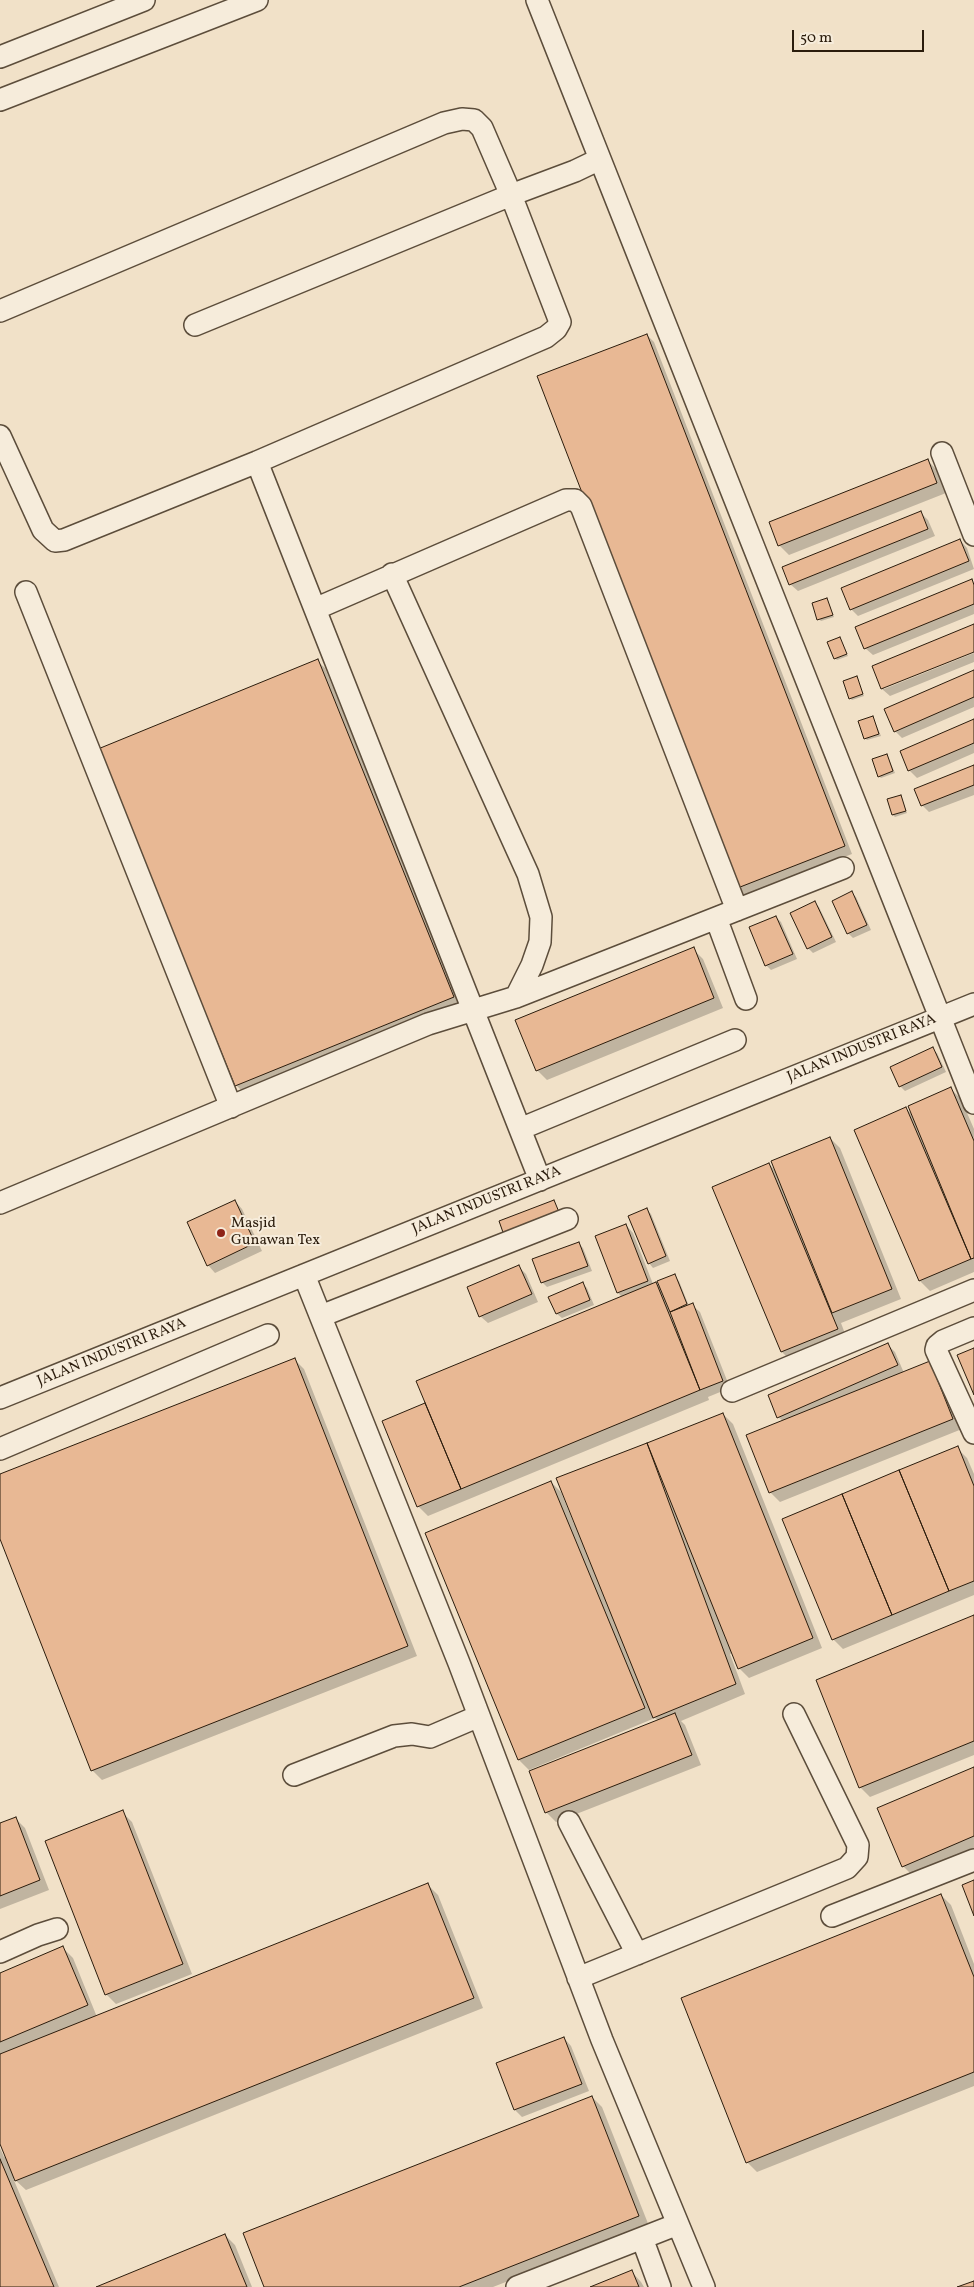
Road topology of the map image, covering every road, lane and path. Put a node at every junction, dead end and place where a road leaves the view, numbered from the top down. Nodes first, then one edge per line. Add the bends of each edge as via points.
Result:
1 (144, 0) edge
2 (257, 0) edge
3 (537, 0) edge
4 (0, 57) edge
5 (0, 100) edge
6 (600, 159) junction
7 (511, 195) junction
8 (0, 311) edge
9 (195, 325) dead end
10 (0, 436) edge
11 (942, 453) dead end
12 (257, 462) junction
13 (974, 535) edge
14 (392, 574) junction
15 (26, 592) dead end
16 (315, 609) junction
17 (844, 868) dead end
18 (737, 910) junction
19 (716, 918) junction
20 (516, 997) junction
21 (746, 999) dead end
22 (974, 1004) edge
23 (473, 1012) junction
24 (941, 1017) junction
25 (735, 1040) dead end
26 (974, 1103) edge
27 (231, 1107) junction
28 (520, 1129) junction
29 (540, 1180) junction
30 (0, 1203) edge
31 (566, 1219) dead end
32 (304, 1275) junction
33 (974, 1290) edge
34 (321, 1316) junction
35 (974, 1328) edge
36 (268, 1335) dead end
37 (732, 1391) dead end
38 (0, 1398) edge
39 (974, 1433) edge
40 (0, 1449) edge
41 (794, 1714) dead end
42 (479, 1716) junction
43 (294, 1775) dead end
44 (569, 1822) dead end
45 (974, 1860) edge
46 (832, 1916) dead end
47 (57, 1929) dead end
48 (0, 1952) edge
49 (636, 1954) junction
50 (578, 1978) junction
51 (678, 2224) junction
52 (642, 2238) junction
53 (517, 2287) edge
54 (660, 2287) edge
55 (704, 2287) edge

1 - 4 street
2 - 5 street
3 - 6 street
6 - 7 street
6 - 24 street
7 - 8 street via 482,128 474,120 444,123
7 - 9 street
7 - 12 street via 559,316 556,329 546,337
10 - 12 street via 43,530 55,541
11 - 13 street
12 - 16 street
14 - 16 street
14 - 18 street via 566,500 575,500 584,514
14 - 20 street via 528,874 541,917 540,942
15 - 27 street
16 - 23 street
17 - 18 street
18 - 19 street
19 - 20 street
19 - 21 street
20 - 23 street
22 - 24 street, JALAN INDUSTRI RAYA
23 - 27 street via 428,1024
23 - 28 street
24 - 26 street
24 - 29 street, JALAN INDUSTRI RAYA
25 - 28 street
27 - 30 street
28 - 29 street
29 - 32 street, JALAN INDUSTRI RAYA
31 - 34 street
32 - 34 street
32 - 38 street, JALAN INDUSTRI RAYA
33 - 37 street
34 - 42 street
35 - 39 street via 942,1341 936,1350
36 - 40 street
41 - 49 street via 858,1845 857,1857 847,1868
42 - 43 street via 430,1737 394,1736
42 - 50 street
44 - 49 street
45 - 46 street
47 - 48 street
49 - 50 street
50 - 51 street
51 - 52 street
51 - 55 street
52 - 53 street
52 - 54 street

